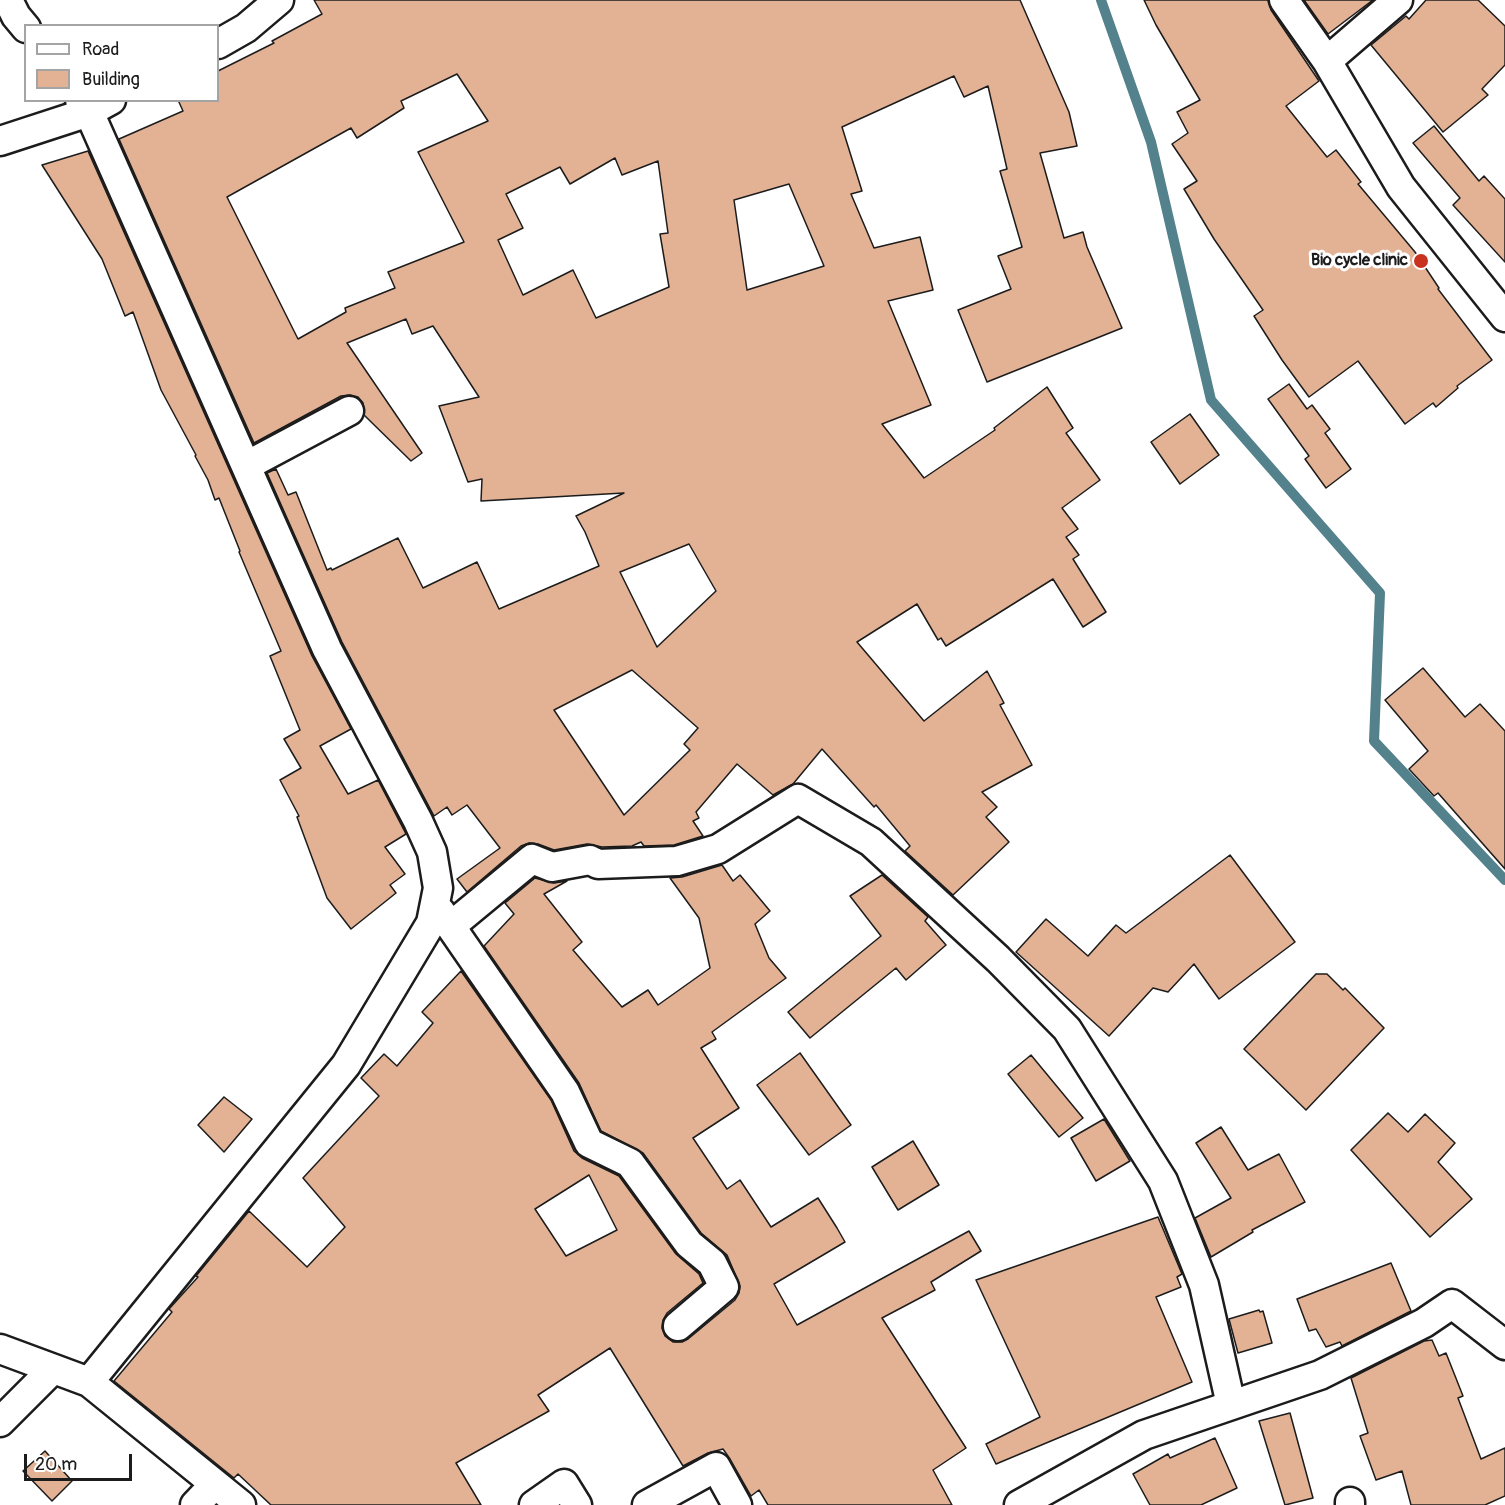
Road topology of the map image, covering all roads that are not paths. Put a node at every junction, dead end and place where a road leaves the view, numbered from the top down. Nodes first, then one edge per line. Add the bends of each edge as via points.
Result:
1 (9, 0) edge
2 (279, 0) edge
3 (1284, 0) edge
4 (1398, 0) edge
5 (24, 26) edge
6 (219, 43) edge
7 (1327, 61) junction
8 (94, 104) edge
9 (0, 141) edge
10 (1505, 317) edge
11 (349, 411) dead end
12 (246, 466) junction
13 (443, 915) junction
14 (678, 1326) dead end
15 (1505, 1345) edge
16 (0, 1349) edge
17 (53, 1369) junction
18 (89, 1382) junction
19 (1231, 1406) junction
20 (0, 1422) edge
21 (215, 1484) junction
22 (195, 1505) edge
23 (241, 1505) edge
24 (534, 1505) edge
25 (577, 1505) edge
26 (647, 1505) edge
27 (737, 1505) edge
28 (1019, 1505) edge

1 - 5 street
2 - 6 street via 246,28
3 - 7 street
4 - 7 street
7 - 10 street via 1401,187
8 - 9 street
8 - 12 street
11 - 12 street
12 - 13 street via 327,649 432,852
13 - 14 street via 565,1092 589,1143 630,1163 689,1244 712,1263 724,1287
13 - 18 street via 431,922 346,1065
13 - 19 street via 532,859 552,867 590,860 598,864 677,861 718,849 798,799 871,842 998,959 1074,1039 1164,1181 1204,1285
15 - 19 street via 1452,1304 1424,1323 1320,1375
16 - 17 street
17 - 18 street
17 - 20 street
18 - 21 street
19 - 28 street via 1144,1436
21 - 22 street
21 - 23 street
24 - 25 street via 564,1484
26 - 27 street via 716,1467

